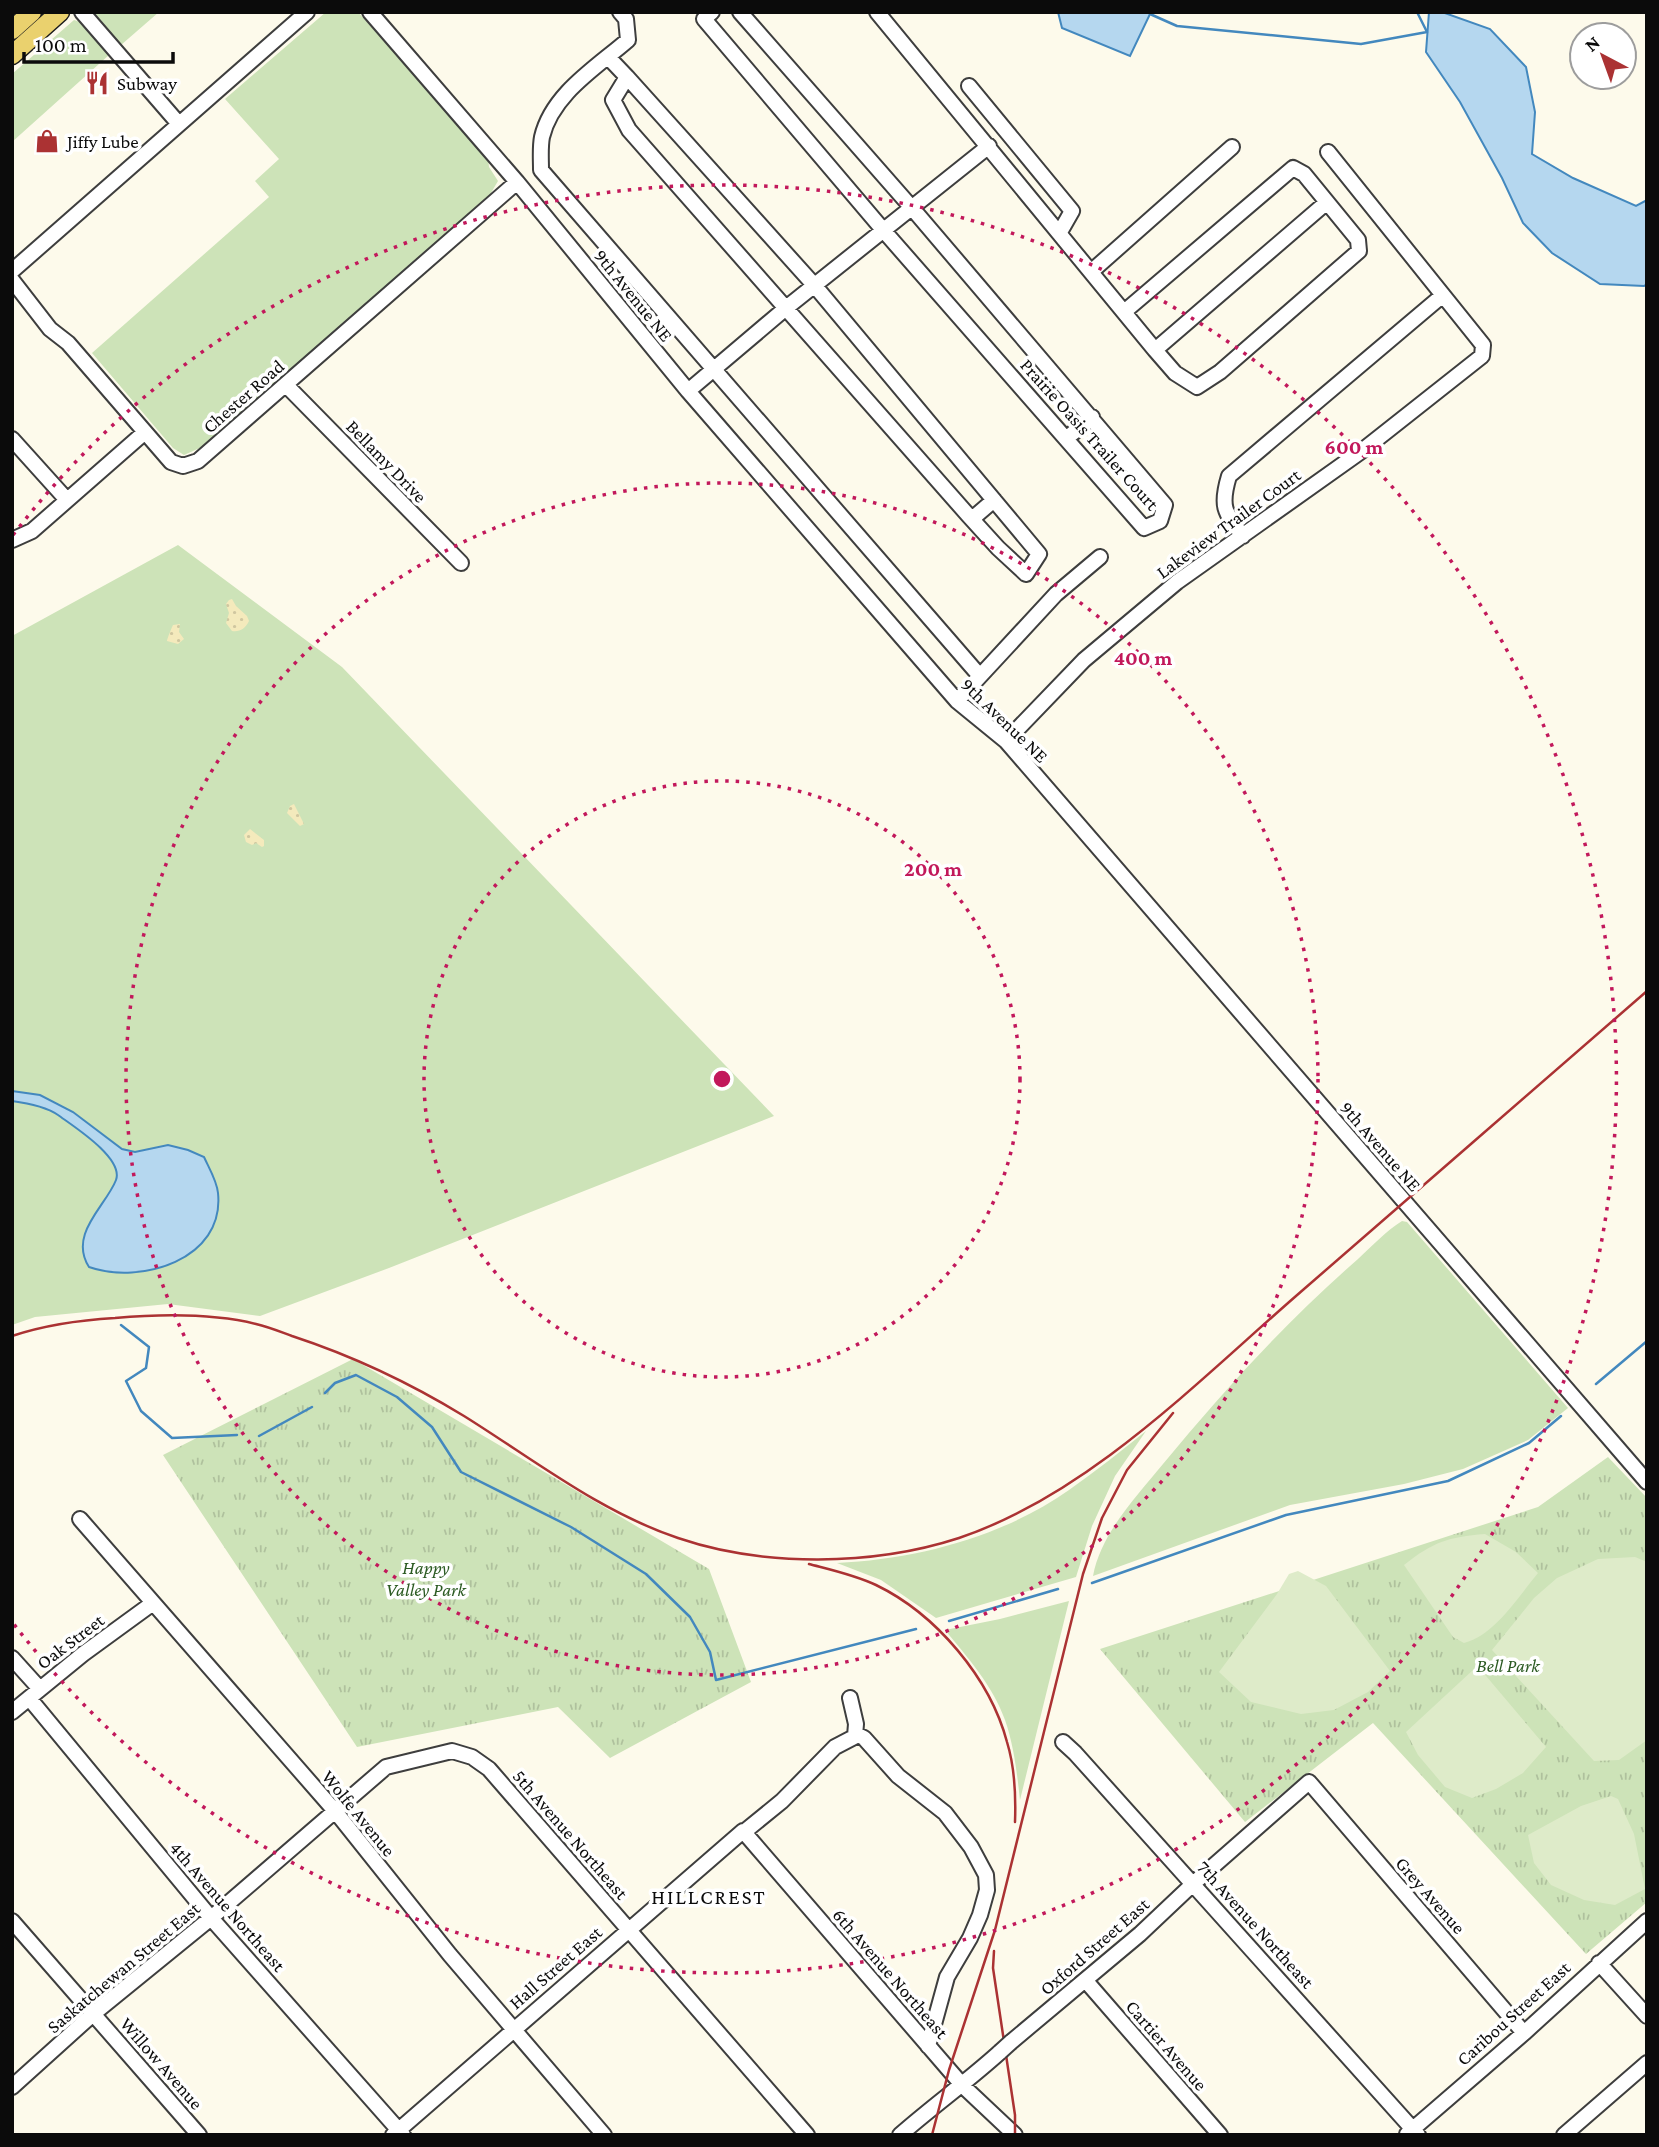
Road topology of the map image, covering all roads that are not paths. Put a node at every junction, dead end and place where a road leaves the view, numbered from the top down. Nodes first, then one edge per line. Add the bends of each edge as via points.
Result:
1 (32, 12) edge
2 (60, 12) edge
3 (82, 12) edge
4 (307, 12) edge
5 (370, 12) edge
6 (620, 12) edge
7 (712, 12) edge
8 (740, 12) edge
9 (877, 12) edge
10 (12, 30) edge
11 (12, 54) edge
12 (608, 57) junction
13 (627, 77) junction
14 (969, 86) dead end
15 (179, 124) junction
16 (989, 146) junction
17 (1232, 147) dead end
18 (1328, 152) dead end
19 (517, 182) junction
20 (1327, 202) junction
21 (912, 208) junction
22 (884, 231) junction
23 (1060, 232) junction
24 (12, 271) edge
25 (1092, 271) junction
26 (12, 280) edge
27 (816, 286) junction
28 (1443, 295) junction
29 (786, 308) junction
30 (1124, 312) junction
31 (1155, 350) junction
32 (714, 369) junction
33 (286, 385) junction
34 (688, 391) junction
35 (1092, 417) junction
36 (145, 432) junction
37 (1067, 438) junction
38 (12, 439) edge
39 (67, 500) junction
40 (994, 500) junction
41 (972, 519) junction
42 (1243, 536) junction
43 (12, 540) edge
44 (1100, 557) dead end
45 (461, 563) dead end
46 (979, 676) junction
47 (957, 701) junction
48 (1006, 741) junction
49 (1647, 1482) edge
50 (80, 1519) dead end
51 (153, 1603) junction
52 (12, 1658) edge
53 (34, 1693) junction
54 (850, 1698) dead end
55 (12, 1712) edge
56 (855, 1736) junction
57 (1063, 1742) dead end
58 (386, 1767) joint
59 (1309, 1782) joint
60 (335, 1811) junction
61 (744, 1831) junction
62 (1194, 1883) junction
63 (211, 1918) junction
64 (12, 1921) edge
65 (1647, 1922) edge
66 (629, 1929) junction
67 (1599, 1963) junction
68 (1086, 1981) junction
69 (93, 2014) junction
70 (1647, 2016) edge
71 (513, 2029) junction
72 (1524, 2033) junction
73 (928, 2046) junction
74 (1647, 2063) edge
75 (963, 2086) junction
76 (12, 2087) edge
77 (398, 2133) edge
78 (1412, 2133) edge
79 (200, 2135) edge
80 (604, 2135) edge
81 (807, 2135) edge
82 (900, 2135) edge
83 (1015, 2135) edge
84 (1220, 2135) edge
85 (1564, 2135) edge

1 - 10 main road
2 - 11 main road
3 - 15 street
4 - 15 street
5 - 19 street, 9th Avenue NE
6 - 12 street via 626,19 628,40
7 - 22 street, Prairie Oasis Trailer Court via 704,19
8 - 21 street, Prairie Oasis Trailer Court
9 - 16 street
12 - 13 street
12 - 32 street via 563,98 549,119 542,138 541,170
13 - 27 street
13 - 29 street via 613,100 629,130
14 - 23 street via 1072,211
15 - 24 street
16 - 21 street
16 - 23 street
17 - 25 street
18 - 28 street, Lakeview Trailer Court
19 - 33 street, Chester Road
19 - 34 street, 9th Avenue NE
20 - 30 street via 1304,174 1293,168
20 - 31 street
20 - 31 street via 1358,240 1359,251 1230,364 1197,387 1175,373
21 - 22 street
21 - 35 street, Prairie Oasis Trailer Court
22 - 27 street
22 - 37 street, Prairie Oasis Trailer Court
23 - 25 street
25 - 30 street
26 - 36 street, Chester Road
27 - 29 street
27 - 40 street
28 - 42 street via 1229,476 1223,498 1226,514
28 - 42 street, Lakeview Trailer Court via 1483,345 1482,355 1363,450
29 - 32 street
29 - 41 street
30 - 31 street
32 - 34 street
32 - 46 street
33 - 36 street, Chester Road via 198,461 183,466 171,463
33 - 45 street, Bellamy Drive
34 - 47 street, 9th Avenue NE
35 - 37 street
35 - 37 street, Prairie Oasis Trailer Court via 1165,505 1160,521 1144,528
36 - 39 street
38 - 39 street
39 - 43 street via 32,531
40 - 41 street
40 - 41 street via 1039,554 1026,574
42 - 48 street, Lakeview Trailer Court via 1177,582 1084,660
44 - 46 street via 1056,594
46 - 47 street
47 - 48 street, 9th Avenue NE
48 - 49 street, 9th Avenue NE
50 - 51 street, Wolfe Avenue
51 - 53 street, Oak Street
51 - 60 street, Wolfe Avenue
52 - 53 street, 4th Avenue Northeast
53 - 55 street, Oak Street
53 - 63 street, 4th Avenue Northeast
54 - 56 street
56 - 61 street, Hall Street East via 835,1747 782,1801
56 - 73 street via 864,1738 898,1776 945,1813 981,1861 986,1875 988,1890 980,1915 947,1977
57 - 62 street, 7th Avenue Northeast
58 - 60 street, Saskatchewan Street East
58 - 66 street, 5th Avenue Northeast via 452,1751 472,1757 489,1769
59 - 62 street, Oxford Street East
59 - 72 street, Grey Avenue
60 - 63 street, Saskatchewan Street East
60 - 71 street, Wolfe Avenue
61 - 66 street, Hall Street East
61 - 73 street, 6th Avenue Northeast
62 - 68 street, Oxford Street East
62 - 78 street, 7th Avenue Northeast
63 - 69 street, Saskatchewan Street East
63 - 77 street, 4th Avenue Northeast
64 - 69 street, Willow Avenue
65 - 67 street, Caribou Street East
66 - 71 street, Hall Street East
66 - 81 street, 5th Avenue Northeast
67 - 70 street
67 - 72 street, Caribou Street East
68 - 75 street, Oxford Street East
68 - 84 street, Cartier Avenue
69 - 76 street, Saskatchewan Street East
69 - 79 street, Willow Avenue
71 - 77 street, Hall Street East
71 - 80 street, Wolfe Avenue
72 - 78 street, Caribou Street East
73 - 75 street, 6th Avenue Northeast
74 - 85 street
75 - 82 street, Oxford Street East
75 - 83 street, 6th Avenue Northeast

